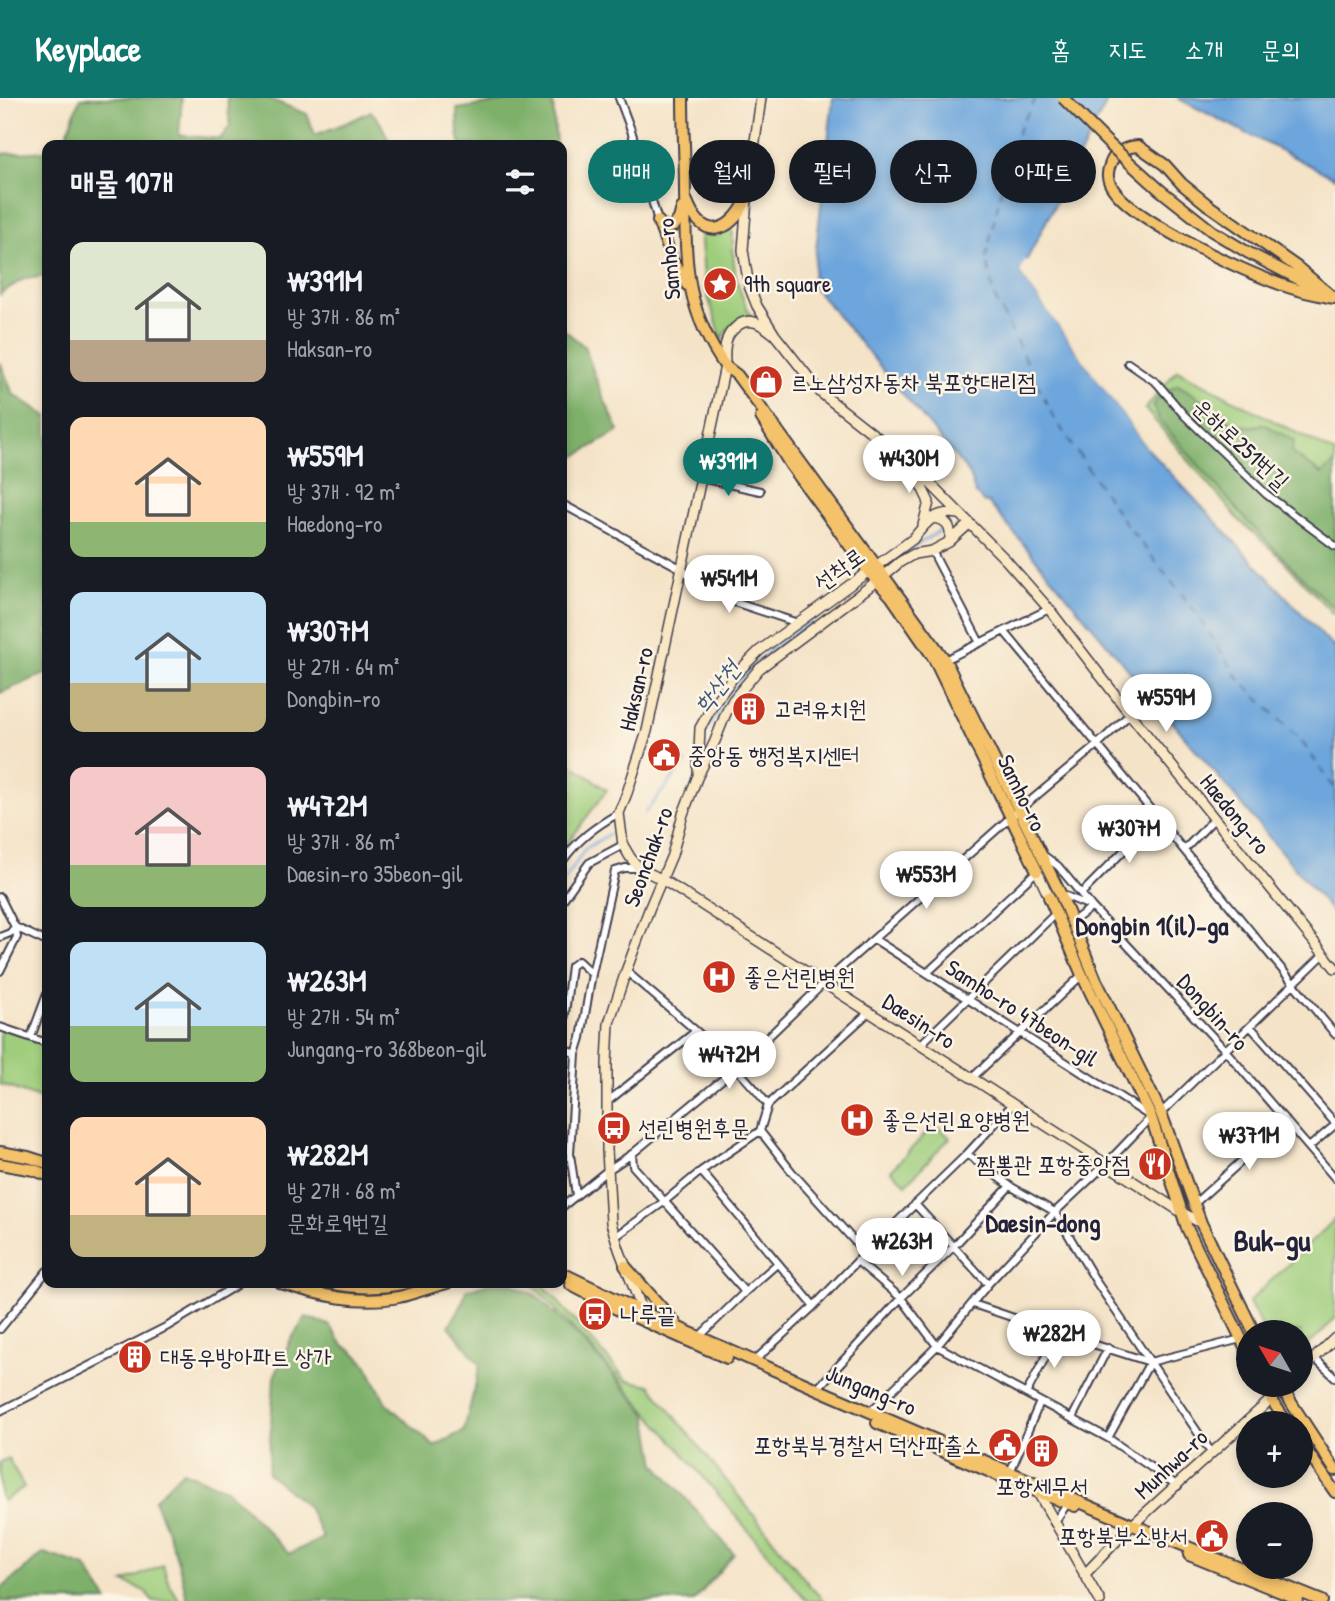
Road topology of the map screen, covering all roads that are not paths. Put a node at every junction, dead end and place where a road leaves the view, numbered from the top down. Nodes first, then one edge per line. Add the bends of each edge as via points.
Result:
1 (619, 98) edge
2 (683, 98) edge
3 (761, 98) edge
4 (1063, 98) edge
5 (755, 140) edge
6 (685, 195) junction
7 (745, 203) edge
8 (747, 203) edge
9 (658, 221) junction
10 (690, 290) junction
11 (1335, 298) edge
12 (775, 335) junction
13 (1128, 362) dead end
14 (725, 366) junction
15 (909, 463) junction
16 (701, 478) junction
17 (760, 491) dead end
18 (567, 507) edge
19 (960, 514) junction
20 (932, 518) junction
21 (970, 524) junction
22 (923, 525) junction
23 (949, 542) junction
24 (1335, 546) edge
25 (932, 551) junction
26 (682, 569) junction
27 (876, 574) junction
28 (1049, 609) junction
29 (798, 623) junction
30 (1004, 631) junction
31 (980, 643) junction
32 (946, 660) junction
33 (1130, 714) junction
34 (1097, 745) junction
35 (697, 778) junction
36 (619, 813) junction
37 (1015, 814) junction
38 (1157, 817) junction
39 (1215, 818) junction
40 (623, 845) junction
41 (1184, 850) junction
42 (1039, 852) junction
43 (567, 855) edge
44 (639, 868) junction
45 (1037, 871) junction
46 (663, 880) junction
47 (567, 894) edge
48 (1081, 894) junction
49 (1055, 895) junction
50 (0, 897) edge
51 (1092, 907) junction
52 (1056, 913) junction
53 (1072, 922) junction
54 (15, 927) junction
55 (0, 937) edge
56 (874, 939) junction
57 (42, 940) edge
58 (1324, 954) junction
59 (1335, 968) edge
60 (0, 971) edge
61 (626, 971) junction
62 (927, 973) junction
63 (592, 974) junction
64 (1082, 975) junction
65 (824, 983) junction
66 (1293, 983) junction
67 (567, 998) edge
68 (968, 999) junction
69 (42, 1007) edge
70 (869, 1012) junction
71 (1250, 1026) junction
72 (0, 1027) edge
73 (696, 1031) junction
74 (1020, 1033) junction
75 (1335, 1034) edge
76 (31, 1037) junction
77 (42, 1041) edge
78 (920, 1045) junction
79 (567, 1050) edge
80 (1225, 1051) junction
81 (576, 1054) junction
82 (735, 1069) junction
83 (972, 1078) junction
84 (607, 1102) junction
85 (1013, 1104) junction
86 (768, 1105) junction
87 (1156, 1115) junction
88 (1286, 1121) junction
89 (1335, 1124) edge
90 (760, 1131) junction
91 (567, 1137) edge
92 (570, 1138) junction
93 (1309, 1147) junction
94 (0, 1153) edge
95 (632, 1154) junction
96 (967, 1154) junction
97 (42, 1161) edge
98 (0, 1164) edge
99 (1106, 1164) junction
100 (608, 1170) junction
101 (702, 1171) junction
102 (42, 1173) edge
103 (1335, 1178) edge
104 (1010, 1186) junction
105 (576, 1195) junction
106 (665, 1201) junction
107 (567, 1203) edge
108 (915, 1204) junction
109 (1194, 1204) junction
110 (1055, 1212) junction
111 (1181, 1212) junction
112 (1202, 1223) junction
113 (615, 1237) junction
114 (953, 1247) junction
115 (865, 1253) junction
116 (857, 1261) junction
117 (778, 1263) junction
118 (625, 1266) junction
119 (567, 1276) edge
120 (42, 1277) edge
121 (567, 1282) edge
122 (988, 1284) junction
123 (232, 1288) edge
124 (304, 1288) edge
125 (429, 1288) edge
126 (745, 1292) junction
127 (901, 1298) junction
128 (973, 1304) junction
129 (814, 1306) junction
130 (645, 1317) junction
131 (1248, 1320) edge
132 (0, 1329) edge
133 (680, 1329) junction
134 (1236, 1329) edge
135 (1058, 1333) junction
136 (699, 1337) junction
137 (1335, 1338) edge
138 (1236, 1340) edge
139 (937, 1346) junction
140 (1108, 1348) junction
141 (1314, 1358) joint
142 (753, 1362) junction
143 (1150, 1362) junction
144 (1335, 1377) edge
145 (817, 1390) junction
146 (1026, 1394) junction
147 (1290, 1397) edge
148 (1271, 1399) joint
149 (1040, 1402) junction
150 (0, 1411) edge
151 (1279, 1411) edge
152 (870, 1412) junction
153 (1072, 1418) junction
154 (1108, 1438) junction
155 (1211, 1452) junction
156 (1313, 1460) edge
157 (1335, 1470) edge
158 (1010, 1472) junction
159 (1178, 1486) junction
160 (1036, 1487) junction
161 (1335, 1492) edge
162 (1067, 1504) junction
163 (1054, 1523) junction
164 (1131, 1527) junction
165 (1084, 1575) junction
166 (1100, 1601) edge
167 (1304, 1601) edge
168 (1322, 1601) edge

1 - 9 street
2 - 6 main road, Samho-ro
3 - 5 street, Haedong-ro
4 - 11 main road, bridge via 1178,206 1247,252
6 - 7 main road via 697,219 713,229 733,221
6 - 9 main road via 674,226 667,228
6 - 10 main road, Samho-ro
8 - 12 street, Haedong-ro via 746,275 757,306
9 - 10 main road
10 - 14 main road, Samho-ro via 708,339
11 - 11 main road via 1208,205 1138,146 1126,147 1111,161 1108,175 1115,192 1156,225 1284,286
12 - 14 street, Haksan-ro via 756,322 737,325 725,344
12 - 15 street, Haedong-ro via 821,393
13 - 24 street, 운하로251번길 via 1157,383 1266,494
14 - 16 street, Haksan-ro
14 - 27 main road, Samho-ro via 790,464
15 - 19 street, Haedong-ro
15 - 22 street via 929,502
16 - 17 street
16 - 26 street, Haksan-ro
18 - 26 street
19 - 20 street, 선착로 via 942,512
19 - 21 street, Haedong-ro
20 - 22 street, 선착로
20 - 23 street via 946,523
21 - 23 street, Seonchak-ro
21 - 28 street, Haedong-ro
22 - 27 street, 선착로
23 - 25 street, Seonchak-ro
25 - 27 street, Seonchak-ro via 914,554
25 - 31 street
26 - 29 street via 705,589
26 - 36 street, Haksan-ro via 648,731
27 - 29 street, 선착로
27 - 32 main road, Samho-ro
27 - 35 street, Seonchak-ro via 759,669 733,700
27 - 37 main road, Samho-ro via 933,657
28 - 30 street
28 - 33 street, Haedong-ro
29 - 35 street, 선착로 via 759,651 713,705 700,728
30 - 31 street
30 - 34 street
31 - 32 street
32 - 37 main road, Samho-ro
33 - 34 street
33 - 39 street, Haedong-ro
34 - 37 street
34 - 38 street
35 - 46 street, Seonchak-ro
36 - 40 street, Haksan-ro
36 - 43 street via 590,831
37 - 42 main road, Samho-ro
37 - 45 main road, Samho-ro
37 - 56 street
38 - 41 street
38 - 48 street
39 - 41 street
39 - 58 street, Haedong-ro
40 - 44 street, Daesin-ro
40 - 47 street via 589,863
41 - 66 street
42 - 48 street via 1058,866
42 - 49 main road, Samho-ro
44 - 46 street, Daesin-ro
44 - 63 street via 615,871
45 - 49 street, Samho-ro
45 - 62 street
46 - 61 street, Seonchak-ro
46 - 65 street, Daesin-ro
48 - 51 street
49 - 51 street, Dongbin-ro
49 - 52 main road, Samho-ro
49 - 53 main road, Samho-ro
50 - 54 street
51 - 53 street
51 - 80 street, Dongbin-ro
52 - 64 main road, Samho-ro
52 - 68 street
53 - 87 main road, Samho-ro
54 - 55 street
54 - 57 street
54 - 60 street via 17,937
56 - 62 street, Samho-ro 47beon-gil
56 - 65 street
58 - 59 street, Haedong-ro
58 - 66 street
61 - 73 street
61 - 84 street, Seonchak-ro via 609,1023
62 - 68 street, Samho-ro 47beon-gil
63 - 67 street via 578,961 571,967
63 - 81 street
64 - 74 street
64 - 87 main road, Samho-ro
65 - 70 street, Daesin-ro
65 - 82 street
66 - 71 street
66 - 75 street
68 - 74 street, Samho-ro 47beon-gil
68 - 78 street
69 - 76 street
70 - 78 street, Daesin-ro
70 - 86 street
71 - 80 street
71 - 89 street
72 - 76 street
73 - 82 street
73 - 84 street
74 - 83 street
74 - 87 street, Samho-ro 47beon-gil
76 - 77 street
78 - 83 street, Daesin-ro
79 - 81 street
80 - 87 street
80 - 88 street, Dongbin-ro
81 - 92 street
82 - 86 street
82 - 95 street
83 - 85 street, Daesin-ro
84 - 100 street, Seonchak-ro
85 - 96 street
85 - 99 street, Daesin-ro
86 - 90 street
87 - 99 street
87 - 109 main road, Samho-ro
87 - 111 main road, Samho-ro
88 - 93 street, Dongbin-ro
88 - 109 street
89 - 93 street
90 - 101 street
90 - 115 street
91 - 92 street
92 - 105 street
93 - 103 street, Dongbin-ro
94 - 97 main road
95 - 100 street
95 - 106 street via 634,1166
96 - 104 street
96 - 108 street
98 - 102 main road
99 - 110 street
99 - 111 street, Daesin-ro
100 - 105 street
100 - 113 street, Seonchak-ro
101 - 106 street
101 - 117 street
104 - 110 street
104 - 114 street
105 - 107 street
106 - 113 street
106 - 126 street
108 - 114 street
108 - 115 street
109 - 112 main road, Samho-ro
110 - 122 street
110 - 143 street
111 - 112 street, Daesin-ro
111 - 134 main road, Samho-ro
112 - 131 main road, Samho-ro
113 - 118 street, Seonchak-ro
114 - 122 street
114 - 127 street
115 - 116 street
116 - 127 street
116 - 129 street
117 - 126 street
117 - 129 street
118 - 130 street, Seonchak-ro
118 - 133 main road
119 - 130 main road, Jungang-ro
120 - 132 street
121 - 130 main road, Jungang-ro
122 - 128 street
123 - 150 street via 168,1326
124 - 125 main road via 359,1300
126 - 136 street
127 - 139 street
127 - 145 street
128 - 135 street
128 - 139 street
129 - 142 street
130 - 133 main road, Jungang-ro
130 - 160 main road, Jungang-ro
133 - 136 main road, Jungang-ro
135 - 140 street
135 - 146 street
136 - 142 main road, Jungang-ro
137 - 141 street
138 - 143 street
139 - 146 street
139 - 152 street
140 - 143 street
140 - 153 street
141 - 144 street
142 - 145 main road, Jungang-ro
143 - 154 street
143 - 155 street
145 - 152 main road, Jungang-ro
146 - 149 street
147 - 157 main road
148 - 151 main road
148 - 155 street, Munhwa-ro
149 - 153 street
149 - 158 street
152 - 158 main road, Jungang-ro
153 - 154 street
154 - 159 street
155 - 159 street, Munhwa-ro
156 - 161 main road
158 - 160 main road, Jungang-ro
159 - 164 street, Munhwa-ro
160 - 162 main road, Jungang-ro
160 - 163 street
160 - 164 main road, Jungang-ro
162 - 163 street
162 - 164 main road, Jungang-ro
163 - 165 street
164 - 165 street, Munhwa-ro
164 - 167 main road, Jungang-ro
164 - 168 main road, Jungang-ro
165 - 166 street

